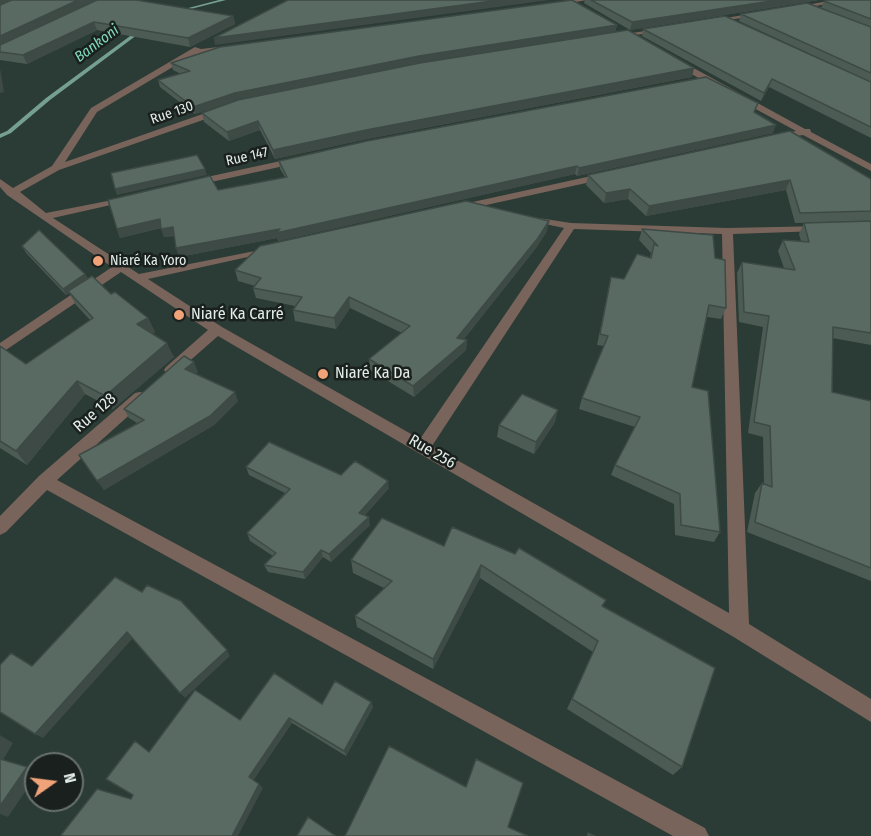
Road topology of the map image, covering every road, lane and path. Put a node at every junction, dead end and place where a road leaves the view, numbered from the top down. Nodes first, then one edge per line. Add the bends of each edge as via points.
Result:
1 (787, 0) edge
2 (846, 0) edge
3 (571, 1) edge
4 (583, 4) edge
5 (550, 5) edge
6 (804, 6) junction
7 (781, 10) edge
8 (816, 11) edge
9 (770, 12) edge
10 (723, 19) junction
11 (700, 23) edge
12 (734, 24) edge
13 (676, 27) edge
14 (621, 28) edge
15 (630, 34) junction
16 (607, 37) edge
17 (639, 39) edge
18 (211, 42) edge
19 (237, 47) edge
20 (190, 53) junction
21 (668, 56) edge
22 (705, 79) junction
23 (693, 81) edge
24 (226, 109) edge
25 (807, 131) junction
26 (761, 141) edge
27 (310, 157) edge
28 (56, 168) junction
29 (871, 168) edge
30 (610, 175) edge
31 (183, 186) edge
32 (6, 188) edge
33 (136, 196) edge
34 (471, 205) junction
35 (448, 210) edge
36 (44, 217) junction
37 (571, 226) junction
38 (835, 227) edge
39 (727, 231) junction
40 (287, 246) edge
41 (119, 268) junction
42 (137, 278) junction
43 (216, 330) junction
44 (0, 349) edge
45 (423, 447) junction
46 (45, 481) junction
47 (0, 527) edge
48 (739, 629) junction
49 (871, 711) edge
50 (698, 836) edge

1 - 6 street
2 - 6 street
3 - 4 street
3 - 5 street
6 - 7 street
6 - 8 street
9 - 10 street
10 - 11 street
10 - 12 street
13 - 15 street
14 - 15 street
15 - 16 street
15 - 17 street
18 - 20 street
19 - 20 street
20 - 28 street via 94,110
21 - 22 street
22 - 23 street
22 - 25 street
24 - 28 street, Rue 130
25 - 26 street
25 - 29 street
27 - 31 street, Rue 147
28 - 32 street, Rue 130
30 - 34 street
32 - 36 street, Rue 256
33 - 36 street
34 - 35 street
34 - 37 street
36 - 41 street, Rue 256
37 - 39 street
37 - 45 street
38 - 39 street
39 - 48 street
40 - 42 street
41 - 42 street, Rue 256
41 - 44 street
42 - 43 street, Rue 256
43 - 45 street, Rue 256
43 - 46 street, Rue 128
45 - 48 street, Rue 256
46 - 47 street, Rue 128
46 - 50 street
48 - 49 street, Rue 256

